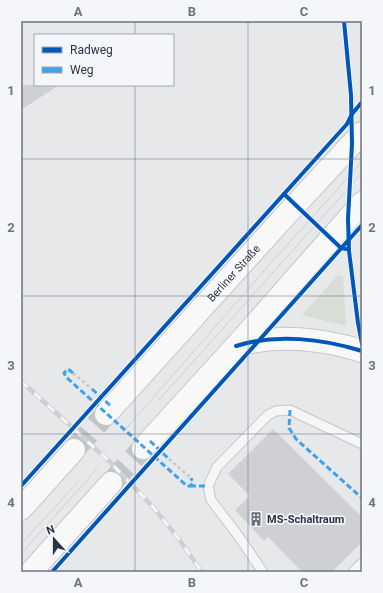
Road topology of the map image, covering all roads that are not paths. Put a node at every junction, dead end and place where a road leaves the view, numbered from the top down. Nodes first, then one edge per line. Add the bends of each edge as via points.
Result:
1 (362, 133) edge
2 (362, 203) edge
3 (236, 346) junction
4 (362, 351) edge
5 (106, 414) tunnel mouth
6 (362, 444) edge
7 (143, 448) tunnel mouth
8 (74, 450) tunnel mouth
9 (112, 483) tunnel mouth
10 (21, 509) edge
11 (362, 563) edge
12 (31, 572) edge
13 (263, 572) edge
14 (354, 572) edge

1 - 5 main road, Berliner Straße
2 - 3 main road
3 - 4 main road via 256,340 297,340 331,343
3 - 7 main road
6 - 13 lane via 290,410 276,411 268,415 216,467 208,486 211,500
8 - 10 main road
9 - 12 main road
11 - 14 lane

